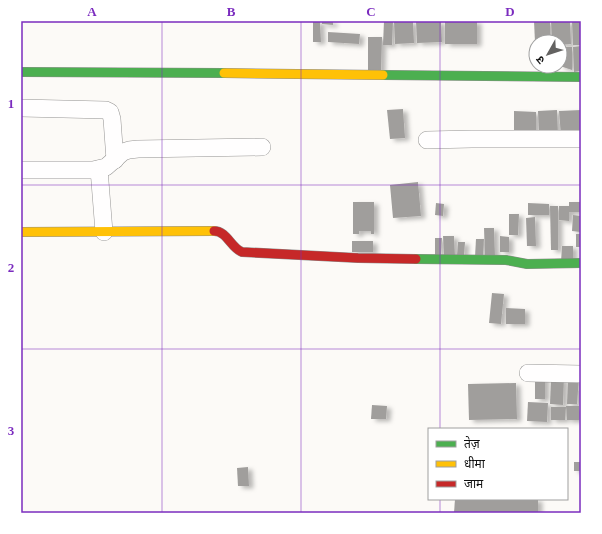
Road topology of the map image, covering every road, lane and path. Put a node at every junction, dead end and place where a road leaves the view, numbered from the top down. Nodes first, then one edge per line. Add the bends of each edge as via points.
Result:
1 (21, 72) edge
2 (581, 77) edge
3 (21, 108) edge
4 (581, 139) edge
5 (427, 140) dead end
6 (262, 147) dead end
7 (115, 160) junction
8 (99, 169) junction
9 (21, 170) edge
10 (21, 232) edge
11 (104, 232) junction
12 (581, 263) edge
13 (528, 373) dead end
14 (581, 374) edge

1 - 2 street
3 - 7 street via 110,112
4 - 5 street
6 - 7 street via 130,150
7 - 8 street
8 - 9 street
8 - 11 street
10 - 11 street
11 - 12 street via 219,231 242,252 358,258 506,260 527,264
13 - 14 street

